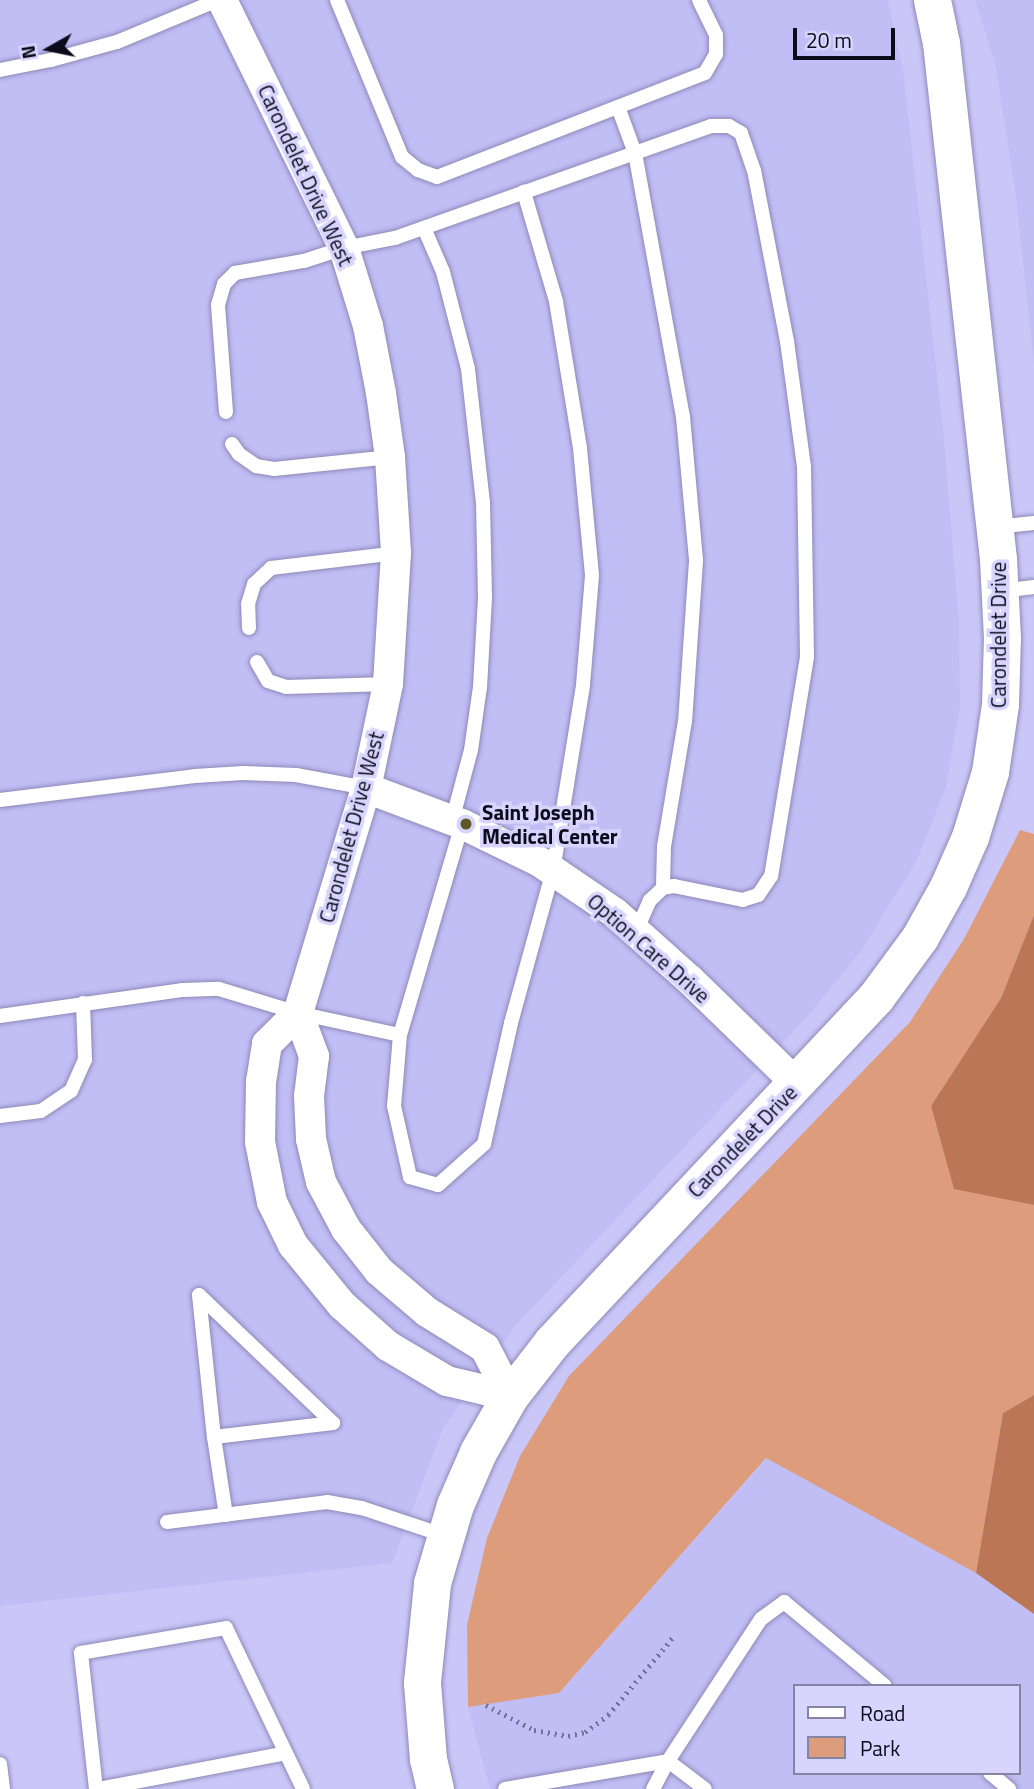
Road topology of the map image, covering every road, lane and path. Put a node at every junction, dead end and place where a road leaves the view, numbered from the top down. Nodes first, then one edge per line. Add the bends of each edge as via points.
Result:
1 (220, 0) edge
2 (337, 0) edge
3 (699, 0) edge
4 (932, 0) edge
5 (0, 70) edge
6 (618, 107) junction
7 (635, 153) junction
8 (524, 192) junction
9 (424, 228) junction
10 (344, 248) junction
11 (226, 412) dead end
12 (232, 444) dead end
13 (390, 457) junction
14 (1034, 523) edge
15 (995, 527) junction
16 (396, 553) junction
17 (1017, 589) edge
18 (249, 628) dead end
19 (257, 662) dead end
20 (388, 684) junction
21 (366, 788) junction
22 (0, 800) edge
23 (457, 823) junction
24 (553, 871) junction
25 (663, 888) junction
26 (636, 932) junction
27 (83, 1003) junction
28 (298, 1013) junction
29 (0, 1016) edge
30 (400, 1035) junction
31 (797, 1084) junction
32 (0, 1116) edge
33 (509, 1395) junction
34 (214, 1437) junction
35 (226, 1515) junction
36 (167, 1522) dead end
37 (446, 1535) junction
38 (675, 1634) dead end
39 (883, 1684) edge
40 (486, 1705) dead end
41 (286, 1753) junction
42 (668, 1761) junction
43 (0, 1764) edge
44 (992, 1775) edge
45 (4, 1789) edge
46 (97, 1789) edge
47 (303, 1789) edge
48 (435, 1789) edge
49 (505, 1789) edge
50 (653, 1789) edge
51 (705, 1789) edge
52 (1009, 1789) edge

1 - 5 lane via 117,42
1 - 10 street, Carondelet Drive West
2 - 6 lane via 402,157 418,170 437,177
3 - 6 lane via 716,35 716,54 705,73
4 - 15 street, Carondelet Drive via 941,43
6 - 7 lane
7 - 8 lane
7 - 25 lane via 683,417 696,561 685,721 664,846
7 - 25 lane via 711,126 729,126 741,134 754,170 788,341 804,466 807,657 771,876 758,895 743,900 674,886
8 - 9 lane
8 - 24 lane via 556,301 580,448 592,575 583,685
9 - 10 lane
9 - 23 lane via 443,272 463,343 483,502 485,598 480,687
10 - 11 lane via 303,261 235,273 224,284 218,304
10 - 13 street, Carondelet Drive West via 368,326
12 - 13 lane via 256,466 274,469
13 - 16 street, Carondelet Drive West
14 - 15 lane
15 - 17 street, Carondelet Drive
16 - 18 lane via 271,568 254,584 248,604
16 - 20 street, Carondelet Drive West
17 - 31 street, Carondelet Drive via 990,772 970,837 948,887 920,937 876,997
19 - 20 lane via 268,681 286,687
20 - 21 street, Carondelet Drive West
21 - 22 lane via 296,775 243,773
21 - 23 street, Option Care Drive
21 - 28 street, Carondelet Drive West
23 - 24 street, Option Care Drive
23 - 30 lane
24 - 26 street, Option Care Drive
24 - 30 lane via 484,1144 438,1185 410,1177 394,1106
25 - 26 lane via 650,900
26 - 31 street, Option Care Drive
27 - 28 lane via 219,989
27 - 29 lane
27 - 32 lane via 85,1060 71,1091 41,1111
28 - 30 lane
28 - 33 street via 314,1056 309,1096 311,1139 321,1182 345,1229 388,1279 427,1312 485,1348
28 - 33 street, Carondelet Drive West via 267,1044 261,1081 260,1142 272,1202 293,1245 342,1305 388,1346 447,1381
31 - 33 street, Carondelet Drive via 590,1299
33 - 37 street via 478,1452
34 - 34 lane via 211,1412 200,1295 333,1423
34 - 35 lane
35 - 36 lane
35 - 37 lane via 327,1502 362,1508
37 - 48 street via 432,1583 422,1682
38 - 40 path via 608,1715 585,1732 568,1737 534,1730
39 - 42 lane via 784,1602 761,1619
41 - 46 lane
41 - 46 lane via 226,1628 81,1653
41 - 47 lane
42 - 49 lane
42 - 50 lane
42 - 51 lane
43 - 45 lane
44 - 52 lane

